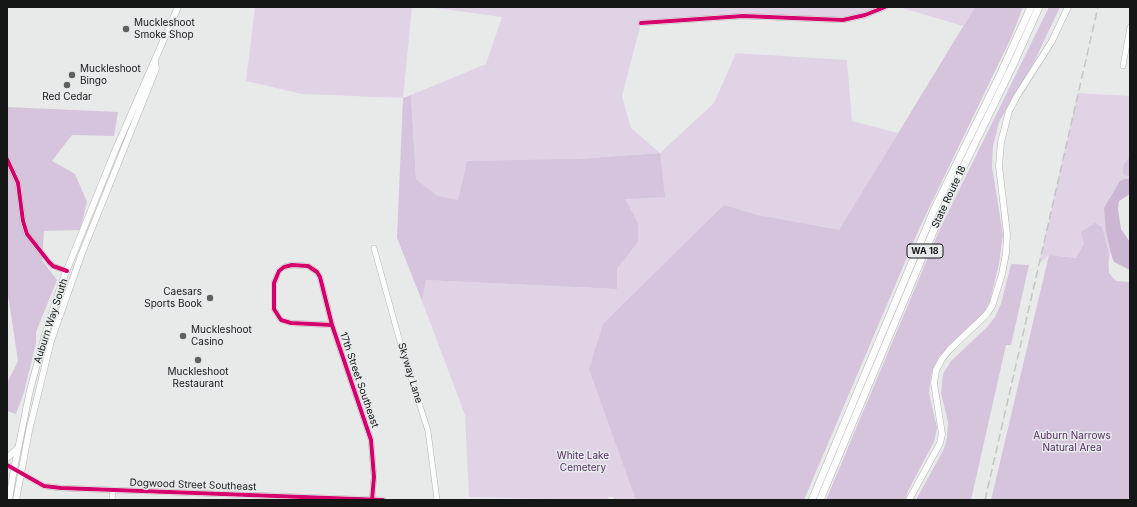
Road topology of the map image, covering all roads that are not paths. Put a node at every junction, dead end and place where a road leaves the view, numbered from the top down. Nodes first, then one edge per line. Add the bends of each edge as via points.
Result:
1 (178, 7) edge
2 (885, 7) edge
3 (1031, 7) edge
4 (1039, 7) edge
5 (1068, 7) edge
6 (640, 23) dead end
7 (1130, 27) edge
8 (155, 62) junction
9 (1122, 66) dead end
10 (7, 159) edge
11 (374, 248) dead end
12 (67, 271) junction
13 (332, 325) junction
14 (39, 357) junction
15 (37, 394) junction
16 (18, 446) junction
17 (7, 458) edge
18 (7, 465) edge
19 (14, 469) junction
20 (20, 472) junction
21 (113, 490) junction
22 (9, 500) edge
23 (16, 500) edge
24 (112, 500) edge
25 (372, 500) edge
26 (383, 500) edge
27 (437, 500) edge
28 (812, 500) edge
29 (820, 500) edge
30 (909, 500) edge

1 - 8 main road, Auburn Way South
2 - 6 street via 843,20 743,16
3 - 28 highway, State Route 18 / WA 18 via 934,210
4 - 29 highway, State Route 18 / WA 18 via 941,213
5 - 30 main road via 1052,41 1010,111 999,166 1007,234 1002,274 992,306 986,315 950,349 936,370 934,382 942,434 940,443
7 - 9 street
8 - 12 main road, Auburn Way South via 150,68
8 - 15 main road, Auburn Way South via 156,71 64,303
10 - 12 street via 18,183 27,234 53,266
11 - 27 street, Skyway Lane via 428,431
12 - 14 main road, Auburn Way South
13 - 13 street, 17th Street Southeast via 285,322 277,316 274,309 274,283 279,271 292,265 313,268 320,277
13 - 25 street, 17th Street Southeast via 371,440 374,477
14 - 15 main road via 40,364 33,390
14 - 16 main road, Auburn Way South
15 - 20 main road, Auburn Way South
16 - 17 main road
16 - 19 main road, Auburn Way South
18 - 19 street, Dogwood Street Southeast
19 - 20 street, Dogwood Street Southeast
19 - 22 main road, Auburn Way South
20 - 21 street, Dogwood Street Southeast via 44,486
20 - 23 main road, Auburn Way South
21 - 24 street
21 - 25 street, Dogwood Street Southeast
25 - 26 street, Dogwood Street Southeast

